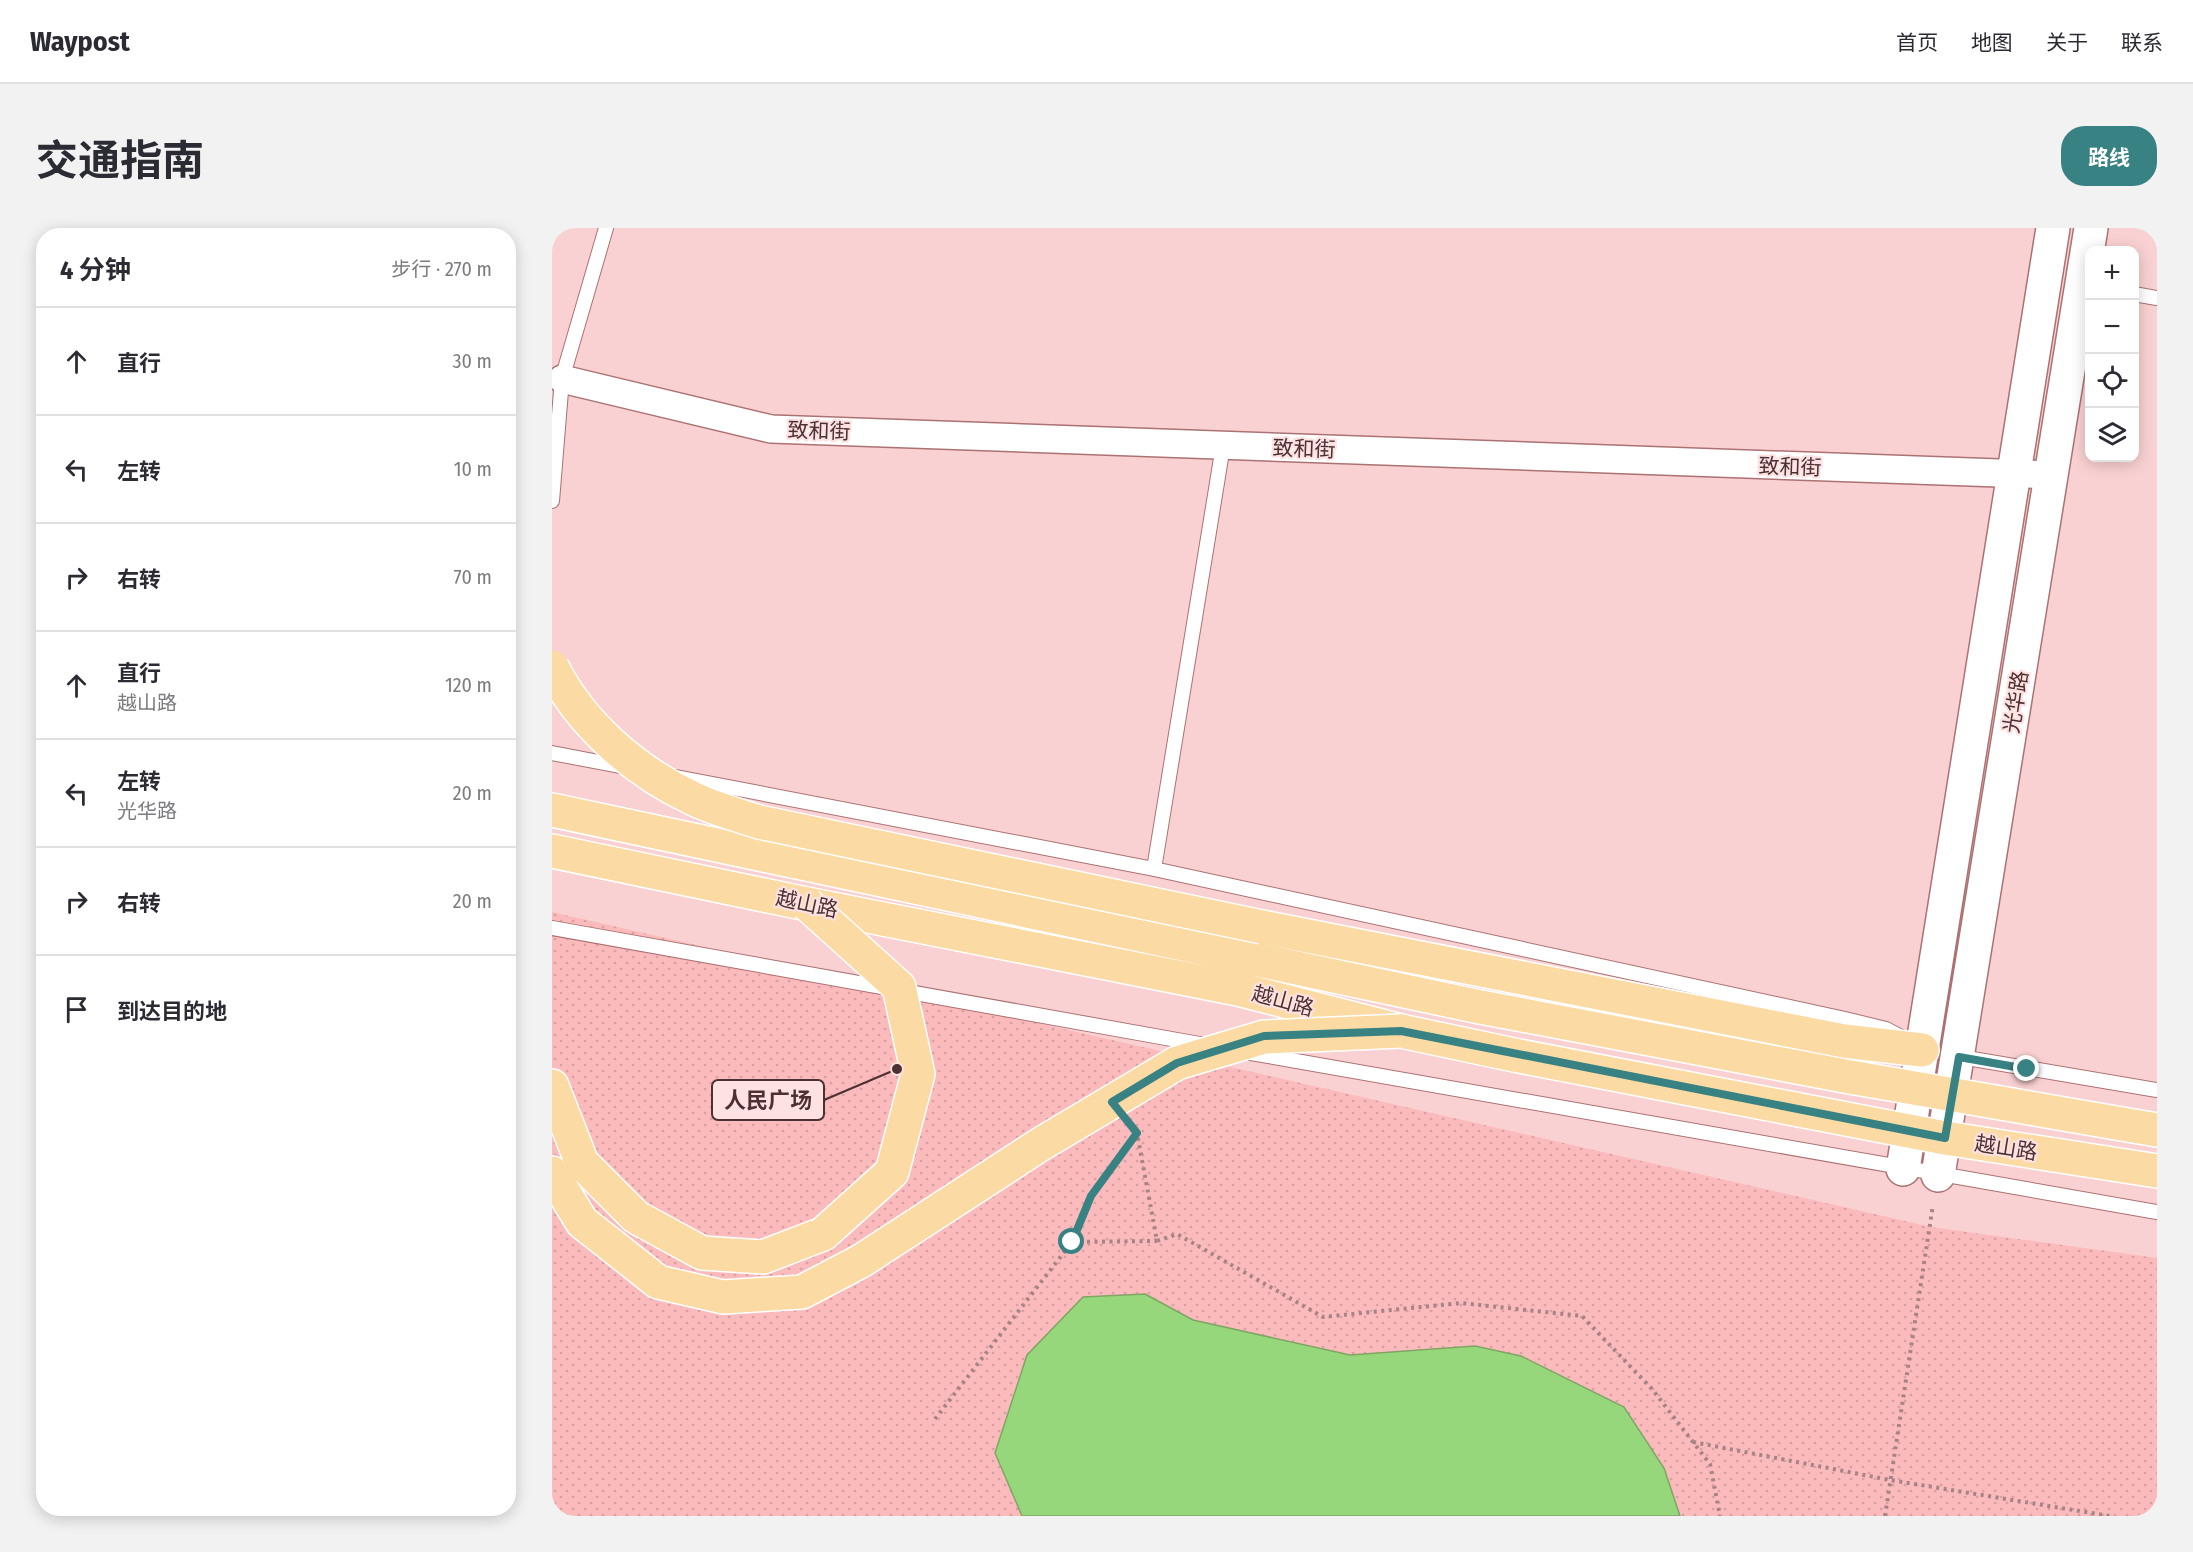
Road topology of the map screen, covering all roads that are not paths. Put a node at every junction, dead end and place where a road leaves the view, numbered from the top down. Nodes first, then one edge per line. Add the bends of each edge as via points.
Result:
1 (606, 228) edge
2 (2053, 228) edge
3 (2091, 228) edge
4 (2089, 246) edge
5 (2085, 292) edge
6 (2139, 295) edge
7 (2157, 298) edge
8 (562, 379) junction
9 (1223, 446) junction
10 (2014, 475) junction
11 (2052, 475) junction
12 (552, 501) edge
13 (552, 667) edge
14 (552, 753) edge
15 (552, 810) edge
16 (552, 851) edge
17 (1154, 869) junction
18 (807, 904) junction
19 (552, 928) edge
20 (1401, 1031) junction
21 (1922, 1050) junction
22 (1959, 1057) junction
23 (552, 1086) edge
24 (1915, 1087) junction
25 (2157, 1090) edge
26 (1953, 1093) junction
27 (2157, 1130) edge
28 (1908, 1132) junction
29 (1945, 1138) junction
30 (1903, 1169) junction
31 (2157, 1171) edge
32 (552, 1173) edge
33 (1938, 1175) junction
34 (2157, 1212) edge

1 - 8 lane
2 - 10 main road, 光华路
3 - 4 main road, 光华路
5 - 11 main road, 光华路
6 - 7 lane
8 - 9 street, 致和街 via 771,429
8 - 12 lane
9 - 10 street, 致和街
9 - 17 lane
10 - 11 street, 致和街
10 - 21 main road, 光华路
11 - 22 main road, 光华路
13 - 21 main road, bridge via 591,724 635,765 695,800 759,822 1262,927 1844,1041
14 - 17 lane
15 - 24 main road, 越山路 via 1475,1006
16 - 18 main road, 越山路
17 - 21 lane via 1886,1029
18 - 20 main road, 越山路, bridge via 1238,989
18 - 23 main road, bridge via 899,987 918,1074 892,1172 823,1234 763,1257 702,1253 655,1228 636,1217 582,1163
19 - 30 lane
20 - 28 main road, 越山路
20 - 32 main road, bridge via 1264,1036 1177,1063 1041,1144 861,1260 802,1292 723,1297 658,1282 582,1222
21 - 22 lane
21 - 24 main road, 光华路
22 - 25 lane
22 - 26 main road, 光华路
24 - 26 main road, 越山路
24 - 28 main road, 光华路
26 - 27 main road, 越山路
26 - 29 main road, 光华路
28 - 29 main road, 越山路
28 - 30 main road, 光华路
29 - 31 main road, 越山路
29 - 33 main road, 光华路
30 - 33 lane
33 - 34 lane

